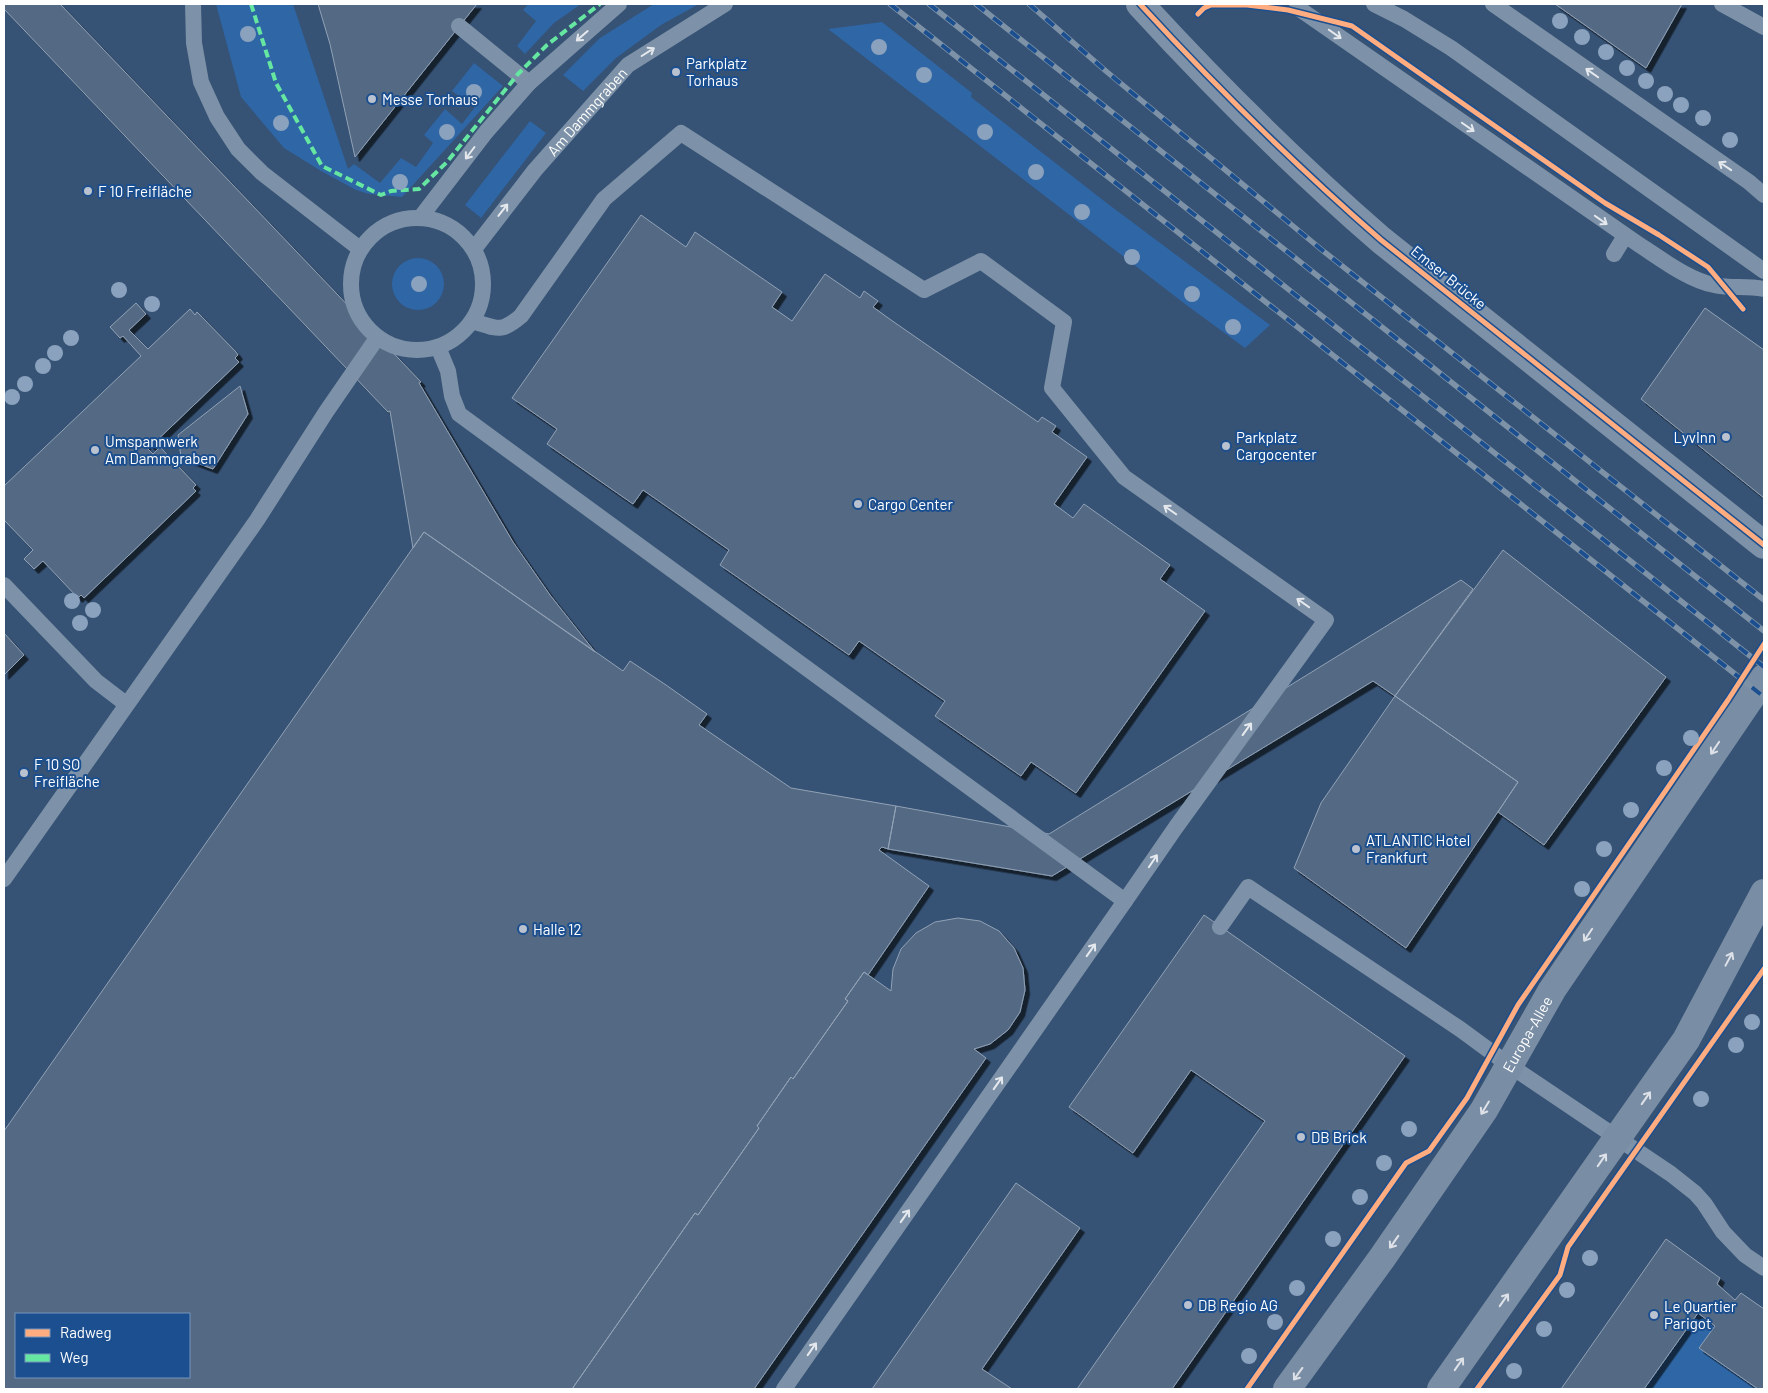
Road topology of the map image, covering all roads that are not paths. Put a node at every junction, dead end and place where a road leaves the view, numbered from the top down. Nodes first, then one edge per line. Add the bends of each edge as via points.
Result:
1 (193, 4) edge
2 (619, 4) edge
3 (725, 4) edge
4 (1140, 4) edge
5 (1374, 4) edge
6 (1493, 4) edge
7 (1722, 4) edge
8 (1296, 6) edge
9 (459, 26) dead end
10 (1764, 27) edge
11 (529, 83) junction
12 (1764, 195) edge
13 (420, 218) junction
14 (1625, 236) junction
15 (360, 249) junction
16 (474, 249) junction
17 (1614, 254) dead end
18 (1764, 271) edge
19 (1764, 290) edge
20 (472, 321) junction
21 (377, 338) junction
22 (438, 348) junction
23 (1764, 545) edge
24 (4, 585) edge
25 (1764, 678) edge
26 (126, 704) junction
27 (4, 879) edge
28 (1764, 893) edge
29 (1126, 901) junction
30 (1220, 927) dead end
31 (1509, 1065) junction
32 (1618, 1138) junction
33 (1764, 1268) edge
34 (784, 1389) edge
35 (1287, 1389) edge
36 (1441, 1389) edge

1 - 15 lane via 194,43 201,82 217,117 238,149 262,173
2 -> 11 lane
16 -> 3 lane, Am Dammgraben via 536,170 628,65
4 - 23 street, Emser Brücke via 1193,62 1366,227
5 - 18 lane via 1451,48
12 -> 6 lane
7 - 10 lane
8 -> 14 lane
9 - 11 lane
11 -> 13 lane via 486,132
13 - 15 lane via 403,219 386,226
13 - 16 lane via 441,222 459,233
14 - 17 lane
14 - 19 lane via 1710,285
15 - 21 lane via 352,268 350,288 354,307 363,324
16 - 20 lane via 484,285
20 - 22 lane via 457,337
29 -> 20 lane via 1326,620 1124,477 1052,388 1064,322 981,261 924,290 681,133 604,199 521,316 509,326 498,329
21 - 22 lane via 396,348 417,351
21 - 26 lane via 257,520
22 - 29 lane via 448,371 459,414
24 - 26 lane via 96,681
25 -> 31 street, Europa-Allee via 1552,990
26 - 27 lane
32 -> 28 street via 1686,1040
34 -> 29 lane
30 - 31 lane via 1248,887
31 - 32 lane
31 -> 35 street, Europa-Allee via 1484,1110
32 - 33 lane via 1696,1194 1723,1232 1745,1255
36 -> 32 street

